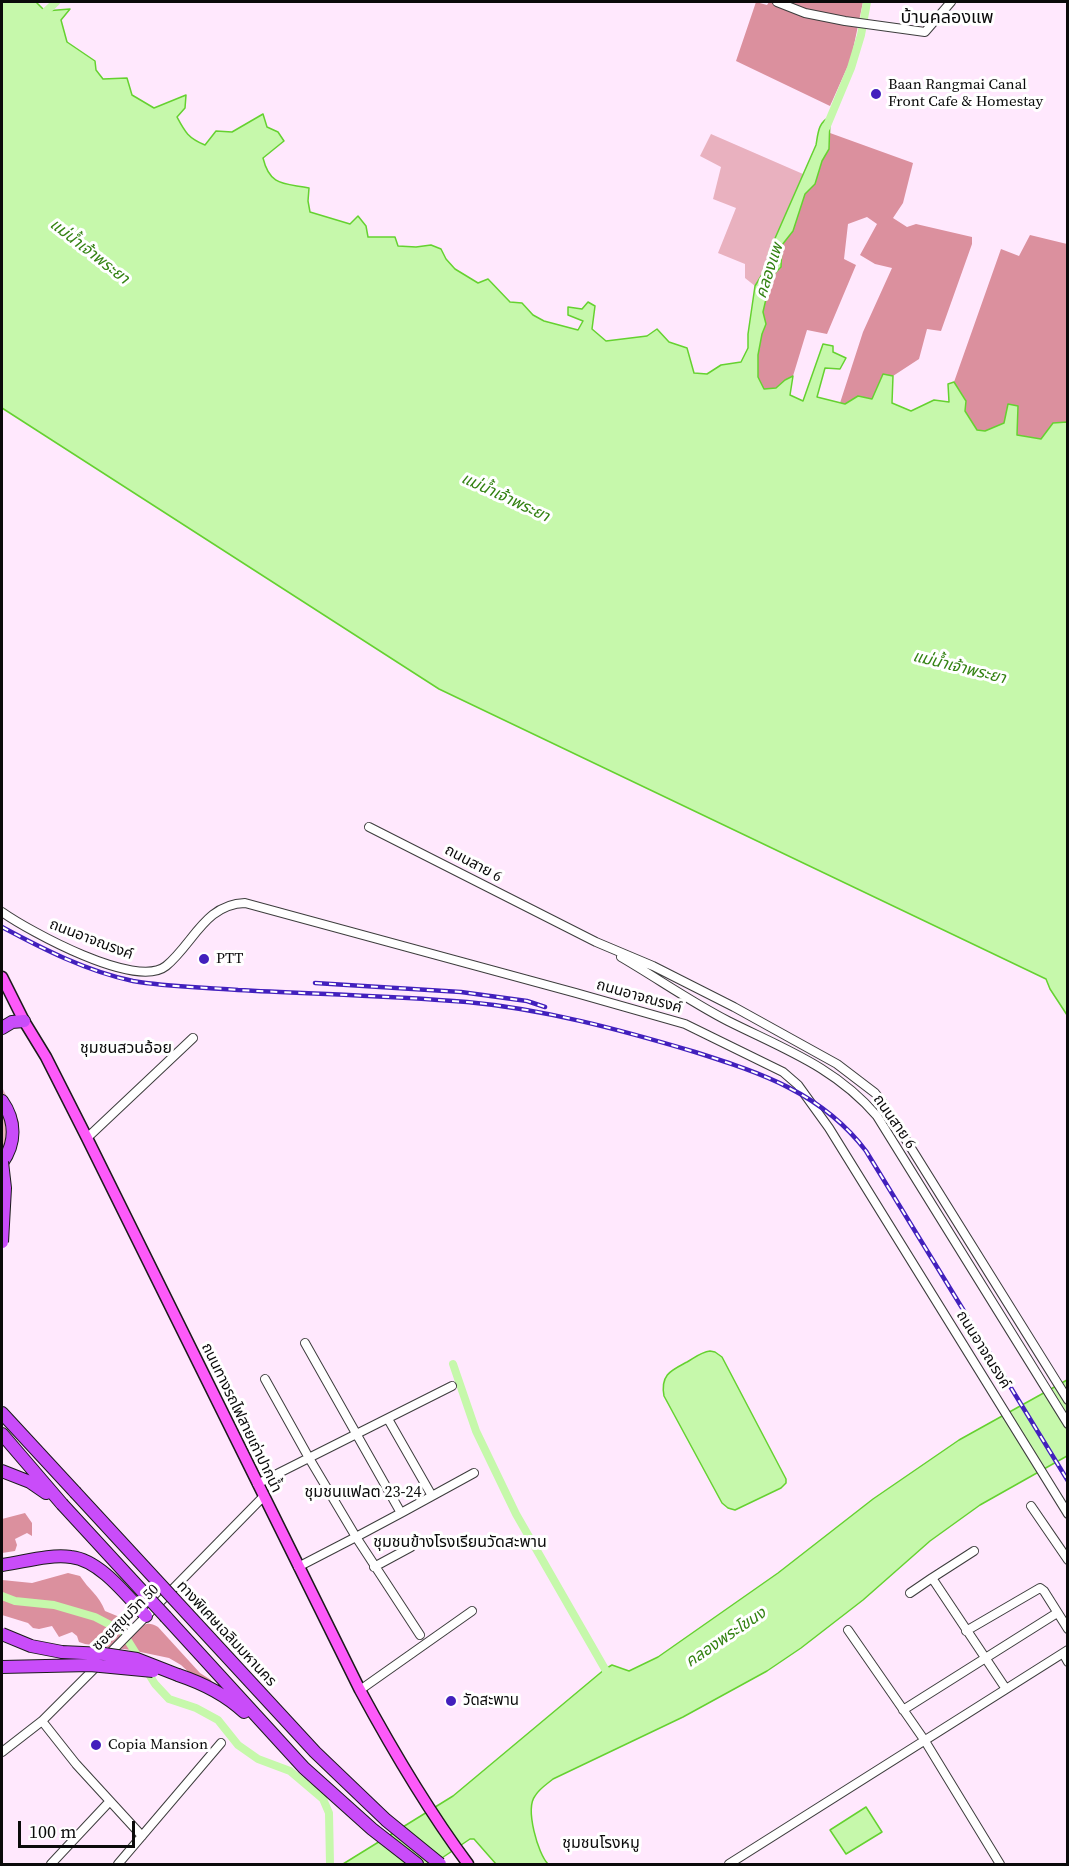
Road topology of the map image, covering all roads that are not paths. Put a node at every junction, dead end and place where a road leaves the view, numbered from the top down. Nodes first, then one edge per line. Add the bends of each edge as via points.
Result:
1 (777, 2) edge
2 (951, 2) edge
3 (369, 826) dead end
4 (2, 912) edge
5 (596, 942) junction
6 (2, 977) edge
7 (24, 1021) junction
8 (2, 1028) edge
9 (193, 1038) dead end
10 (2, 1101) edge
11 (87, 1138) junction
12 (2, 1163) edge
13 (2, 1242) edge
14 (305, 1343) dead end
15 (265, 1378) dead end
16 (452, 1386) dead end
17 (1068, 1400) edge
18 (2, 1413) edge
19 (388, 1419) junction
20 (1068, 1424) edge
21 (2, 1434) edge
22 (356, 1435) junction
23 (309, 1458) junction
24 (2, 1471) edge
25 (474, 1473) dead end
26 (257, 1484) junction
27 (432, 1496) junction
28 (263, 1497) junction
29 (62, 1504) junction
30 (1031, 1506) dead end
31 (401, 1513) junction
32 (1068, 1514) edge
33 (356, 1537) junction
34 (411, 1547) dead end
35 (974, 1551) dead end
36 (1068, 1560) edge
37 (2, 1565) edge
38 (298, 1567) junction
39 (374, 1567) junction
40 (932, 1578) junction
41 (910, 1593) dead end
42 (472, 1611) dead end
43 (1057, 1613) junction
44 (146, 1616) junction
45 (1068, 1629) edge
46 (848, 1630) dead end
47 (966, 1631) junction
48 (2, 1634) edge
49 (420, 1635) dead end
50 (1065, 1652) edge
51 (985, 1659) junction
52 (1068, 1662) edge
53 (2, 1667) edge
54 (178, 1675) junction
55 (1006, 1689) junction
56 (360, 1690) junction
57 (903, 1710) junction
58 (42, 1720) junction
59 (925, 1741) junction
60 (221, 1743) dead end
61 (2, 1752) edge
62 (304, 1768) junction
63 (110, 1801) junction
64 (142, 1836) junction
65 (466, 1862) edge
66 (51, 1864) edge
67 (118, 1864) edge
68 (417, 1864) edge
69 (440, 1864) edge
70 (729, 1864) edge
71 (1000, 1864) edge

1 - 2 street via 845,21 924,32
3 - 5 street, ถนนสาย 6
4 - 32 street, ถนนอาจณรงค์ via 27,929 75,951 116,967 148,972 165,966 211,915 226,906 245,903 684,1024 771,1065 798,1085 829,1128
5 - 17 street, ถนนสาย 6 via 734,1007 837,1064 875,1093
5 - 20 street, ถนนสาย 6 via 726,1020 791,1050 850,1088 877,1116
6 - 7 main road, ถนนทางรถไฟสายเก่าปากน้ำ
7 - 8 highway
7 - 11 main road, ถนนทางรถไฟสายเก่าปากน้ำ
9 - 11 street
10 - 12 highway via 13,1127 11,1145
11 - 26 main road, ถนนทางรถไฟสายเก่าปากน้ำ
12 - 13 highway, bridge
14 - 22 street
15 - 23 street
16 - 19 street
18 - 69 highway, ทางพิเศษเฉลิมมหานคร, bridge via 315,1752 386,1820
19 - 22 street
19 - 27 street
21 - 29 highway
22 - 23 street
22 - 31 street
23 - 26 street
23 - 33 street
24 - 29 highway via 30,1482
25 - 27 street
26 - 28 main road, ถนนทางรถไฟสายเก่าปากน้ำ
27 - 31 street
28 - 38 main road, ถนนทางรถไฟสายเก่าปากน้ำ
28 - 44 street, ซอยสุขุมวิท 50
29 - 62 highway, bridge
30 - 36 street
31 - 33 street
33 - 38 street
33 - 39 street
34 - 39 street
35 - 40 street
37 - 44 highway via 58,1557 81,1558 92,1563
38 - 56 main road, ถนนทางรถไฟสายเก่าปากน้ำ
39 - 49 street
40 - 41 street
40 - 47 street
42 - 56 street
43 - 45 street
43 - 47 street via 1040,1588
43 - 51 street
44 - 58 street, ซอยสุขุมวิท 50, bridge
46 - 57 street
47 - 51 street
48 - 54 highway, bridge via 41,1648 137,1659
50 - 52 street
50 - 55 street
51 - 55 street
51 - 57 street
53 - 54 highway, bridge via 90,1665
54 - 62 highway via 213,1689 240,1708
55 - 59 street
56 - 65 main road, ถนนทางรถไฟสายเก่าปากน้ำ via 426,1805
57 - 59 street
58 - 61 street, ซอยสุขุมวิท 50
58 - 63 street
59 - 70 street
59 - 71 street
60 - 64 street
62 - 68 highway
63 - 64 street
63 - 66 street
64 - 67 street

